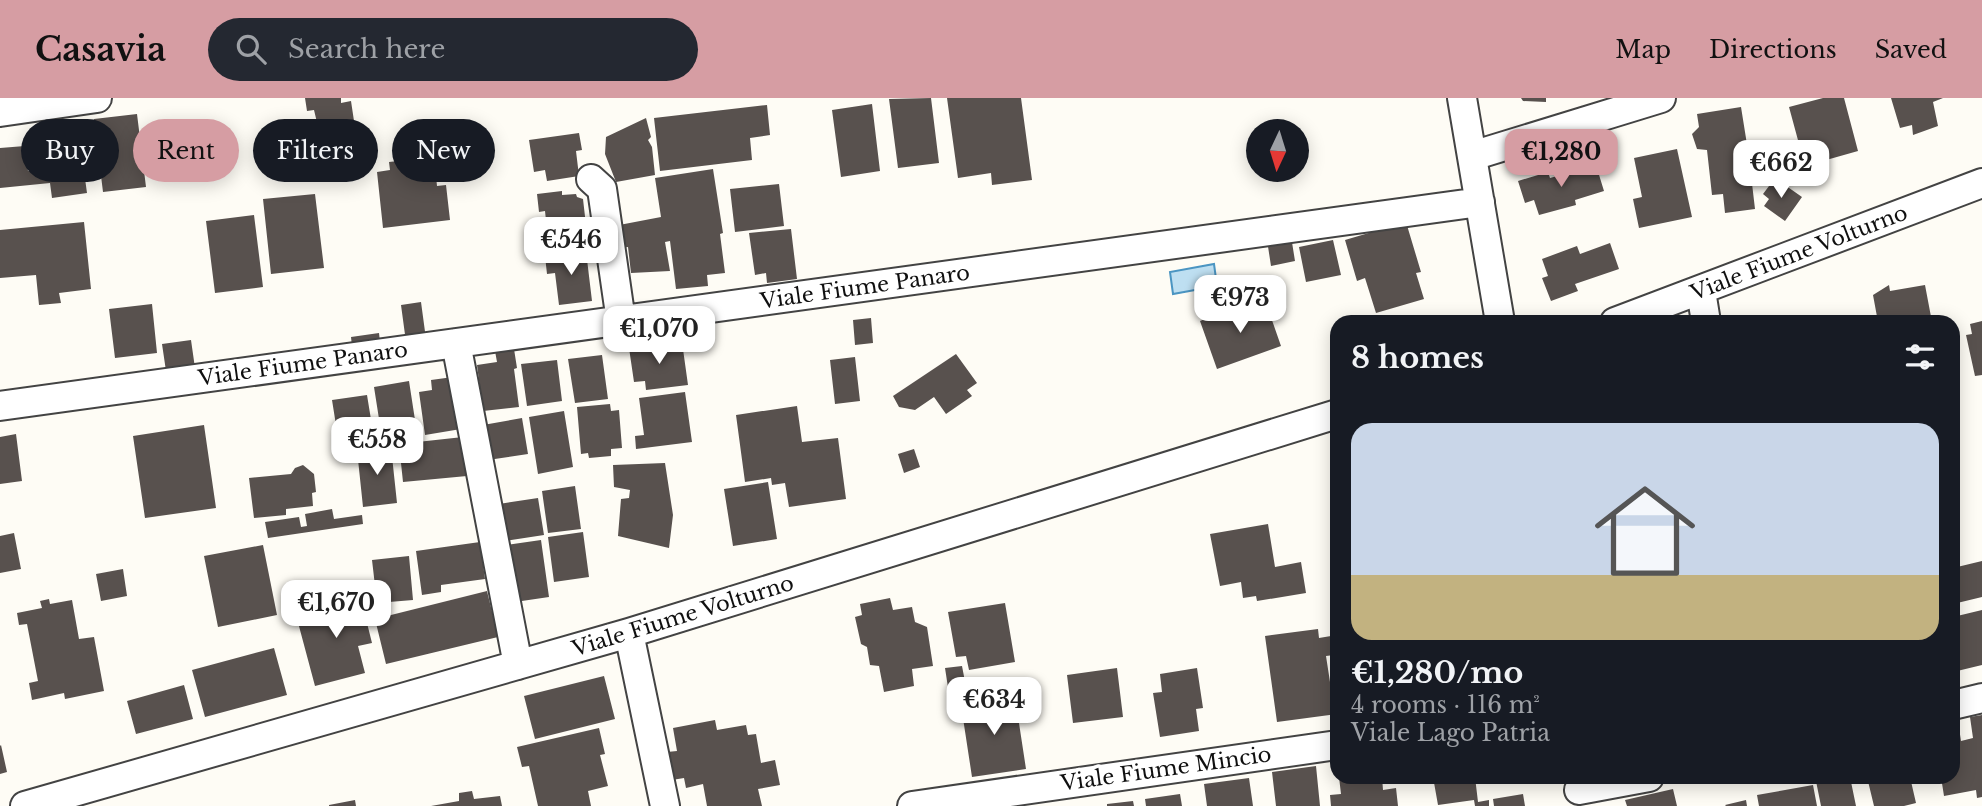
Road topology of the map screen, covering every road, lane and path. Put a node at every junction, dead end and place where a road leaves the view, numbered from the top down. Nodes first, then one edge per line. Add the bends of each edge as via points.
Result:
1 (97, 98) edge
2 (1462, 98) edge
3 (1661, 98) edge
4 (0, 112) edge
5 (1472, 156) junction
6 (591, 179) dead end
7 (1982, 183) edge
8 (1480, 202) junction
9 (1701, 291) junction
10 (1499, 315) edge
11 (1634, 315) edge
12 (1705, 315) edge
13 (621, 321) junction
14 (456, 343) junction
15 (0, 406) edge
16 (1330, 416) edge
17 (629, 633) junction
18 (517, 665) junction
19 (1982, 698) edge
20 (1960, 703) edge
21 (1330, 746) edge
22 (1614, 784) edge
23 (1579, 791) edge
24 (25, 806) edge
25 (665, 806) edge
26 (912, 806) edge

1 - 4 street
2 - 5 street
3 - 5 street
5 - 8 street
6 - 13 street via 602,189
7 - 9 street, Viale Fiume Volturno
8 - 10 street
8 - 13 street, Viale Fiume Panaro
9 - 11 street, Viale Fiume Volturno
9 - 12 street
13 - 14 street, Viale Fiume Panaro
14 - 15 street, Viale Fiume Panaro
14 - 18 street
16 - 17 street, Viale Fiume Volturno
17 - 18 street, Viale Fiume Volturno
17 - 25 street
18 - 24 street, Viale Fiume Volturno
19 - 20 street
21 - 26 street, Viale Fiume Mincio
22 - 23 street

